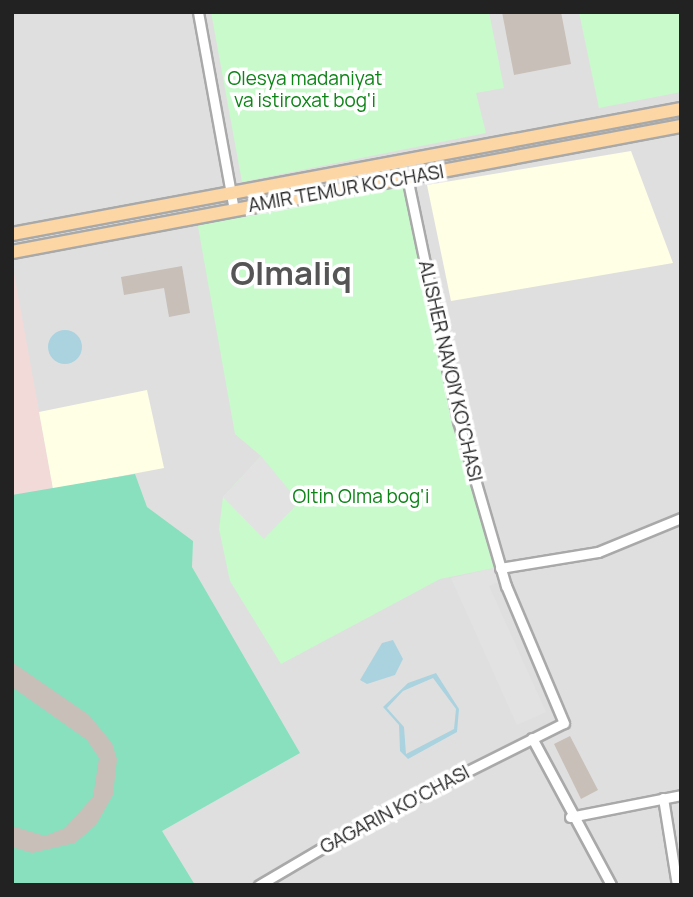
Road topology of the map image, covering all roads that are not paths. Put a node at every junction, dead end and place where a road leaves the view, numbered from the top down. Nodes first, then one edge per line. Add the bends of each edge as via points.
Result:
1 (198, 12) edge
2 (681, 109) edge
3 (635, 118) junction
4 (681, 127) edge
5 (642, 134) junction
6 (487, 146) junction
7 (490, 163) junction
8 (407, 177) junction
9 (231, 195) junction
10 (234, 210) junction
11 (12, 234) edge
12 (12, 252) edge
13 (681, 517) edge
14 (500, 568) junction
15 (565, 717) joint
16 (532, 738) junction
17 (681, 795) edge
18 (663, 798) junction
19 (570, 817) junction
20 (259, 885) edge
21 (611, 885) edge
22 (677, 885) edge

1 - 9 street
2 - 3 main road, AMIR TEMUR KO'CHASI
3 - 5 main road
3 - 6 main road, AMIR TEMUR KO'CHASI
4 - 5 main road, AMIR TEMUR KO'CHASI
5 - 7 main road, AMIR TEMUR KO'CHASI
6 - 7 main road
6 - 9 main road, AMIR TEMUR KO'CHASI
7 - 8 main road, AMIR TEMUR KO'CHASI
8 - 10 main road, AMIR TEMUR KO'CHASI
8 - 14 street, ALISHER NAVOIY KO'CHASI via 458,421
9 - 10 street
9 - 11 main road, AMIR TEMUR KO'CHASI
10 - 12 main road, AMIR TEMUR KO'CHASI
13 - 14 street via 598,552
14 - 15 street, ALISHER NAVOIY KO'CHASI
15 - 16 street, GAGARIN KO'CHASI via 560,728
16 - 19 street
16 - 20 street, GAGARIN KO'CHASI via 366,822
17 - 18 street
18 - 19 street
18 - 22 street
19 - 21 street

